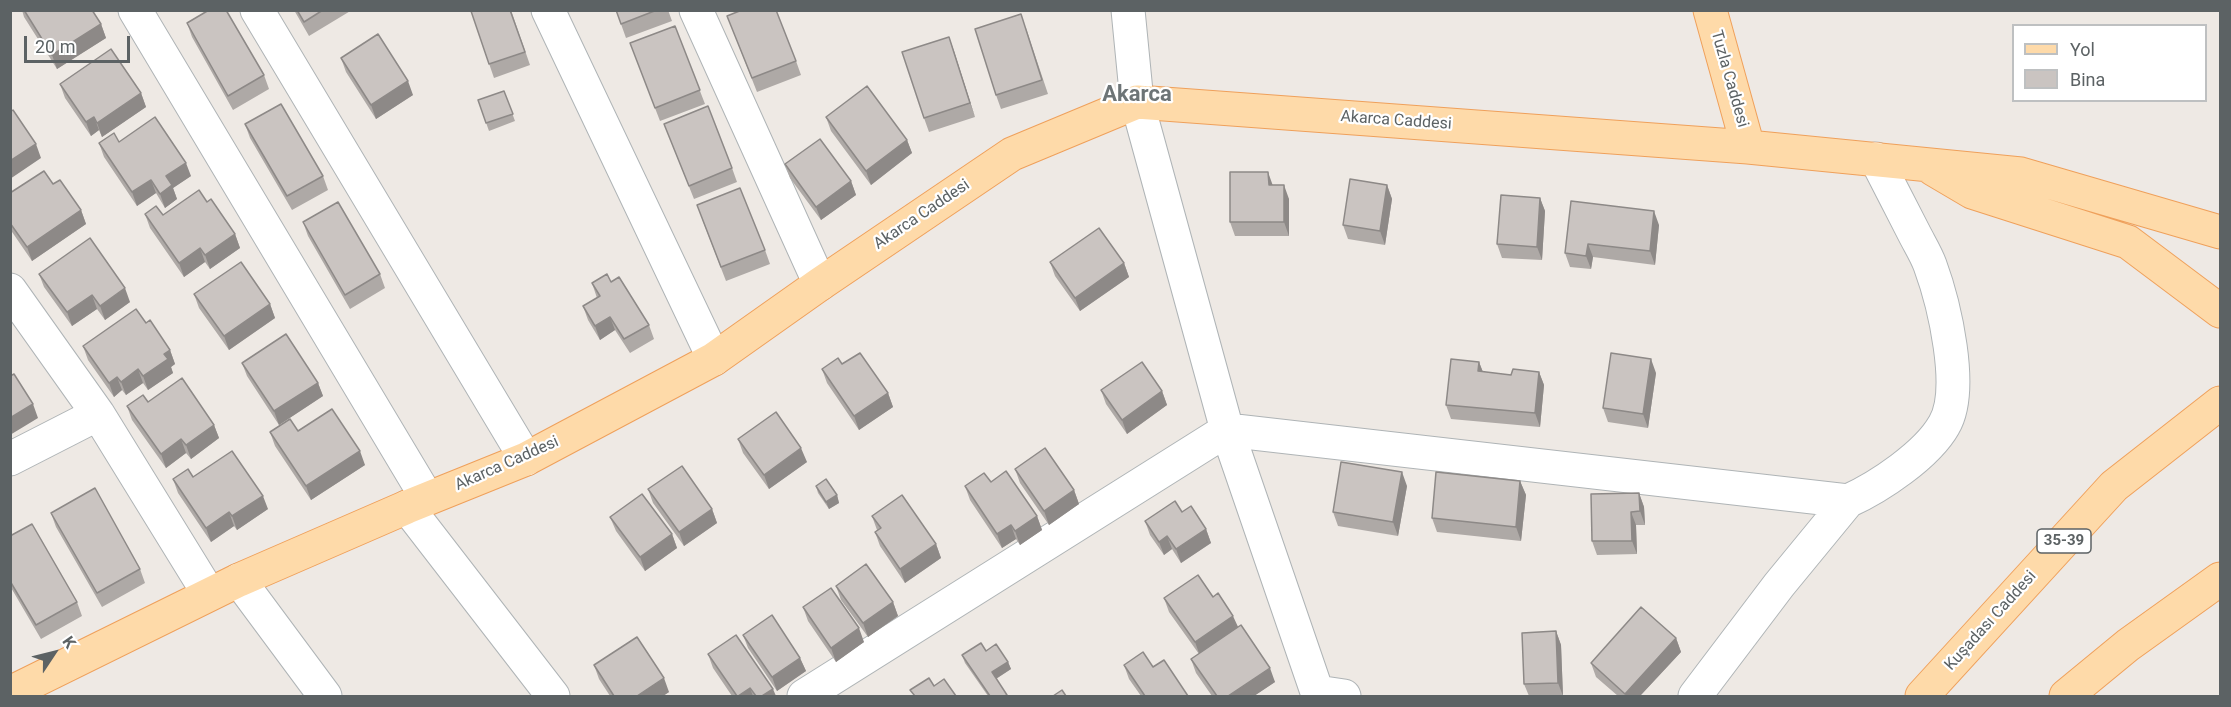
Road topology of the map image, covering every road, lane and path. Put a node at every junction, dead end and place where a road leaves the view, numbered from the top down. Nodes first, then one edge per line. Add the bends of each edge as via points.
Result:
1 (135, 10) edge
2 (256, 10) edge
3 (548, 10) edge
4 (696, 10) edge
5 (1128, 10) edge
6 (1710, 10) edge
7 (1137, 102) junction
8 (1748, 147) junction
9 (1876, 159) junction
10 (1923, 164) junction
11 (2220, 232) edge
12 (820, 284) junction
13 (10, 290) edge
14 (2220, 311) edge
15 (714, 359) junction
16 (2220, 403) edge
17 (98, 414) junction
18 (1227, 430) junction
19 (10, 459) edge
20 (526, 459) junction
21 (1848, 501) junction
22 (417, 503) junction
23 (2220, 579) edge
24 (239, 580) junction
25 (209, 594) junction
26 (10, 693) edge
27 (1322, 695) edge
28 (325, 696) edge
29 (553, 696) edge
30 (804, 696) edge
31 (1695, 696) edge
32 (1922, 696) edge
33 (2066, 696) edge

1 - 22 street
2 - 20 street
3 - 15 street
4 - 12 street
5 - 7 street
6 - 8 main road, Tuzla Caddesi
7 - 8 main road, Akarca Caddesi
7 - 12 main road, Akarca Caddesi via 1012,154
7 - 18 street
8 - 9 main road, Akarca Caddesi
9 - 10 main road, Akarca Caddesi
9 - 21 street via 1930,265 1954,375 1952,404 1944,426 1924,448 1865,493
10 - 11 main road, Akarca Caddesi via 2021,174
10 - 14 main road via 1972,192 2128,242
12 - 15 main road, Akarca Caddesi
13 - 17 street
15 - 20 main road, Akarca Caddesi
16 - 32 main road, Kuşadası Caddesi / 35-39 via 2114,486
17 - 19 street
17 - 25 street
18 - 21 street
18 - 27 street
18 - 30 street
20 - 22 main road, Akarca Caddesi
21 - 31 street
22 - 24 main road, Akarca Caddesi
22 - 29 street
23 - 33 main road via 2128,645
24 - 25 main road, Akarca Caddesi
24 - 28 street
25 - 26 main road, Akarca Caddesi

